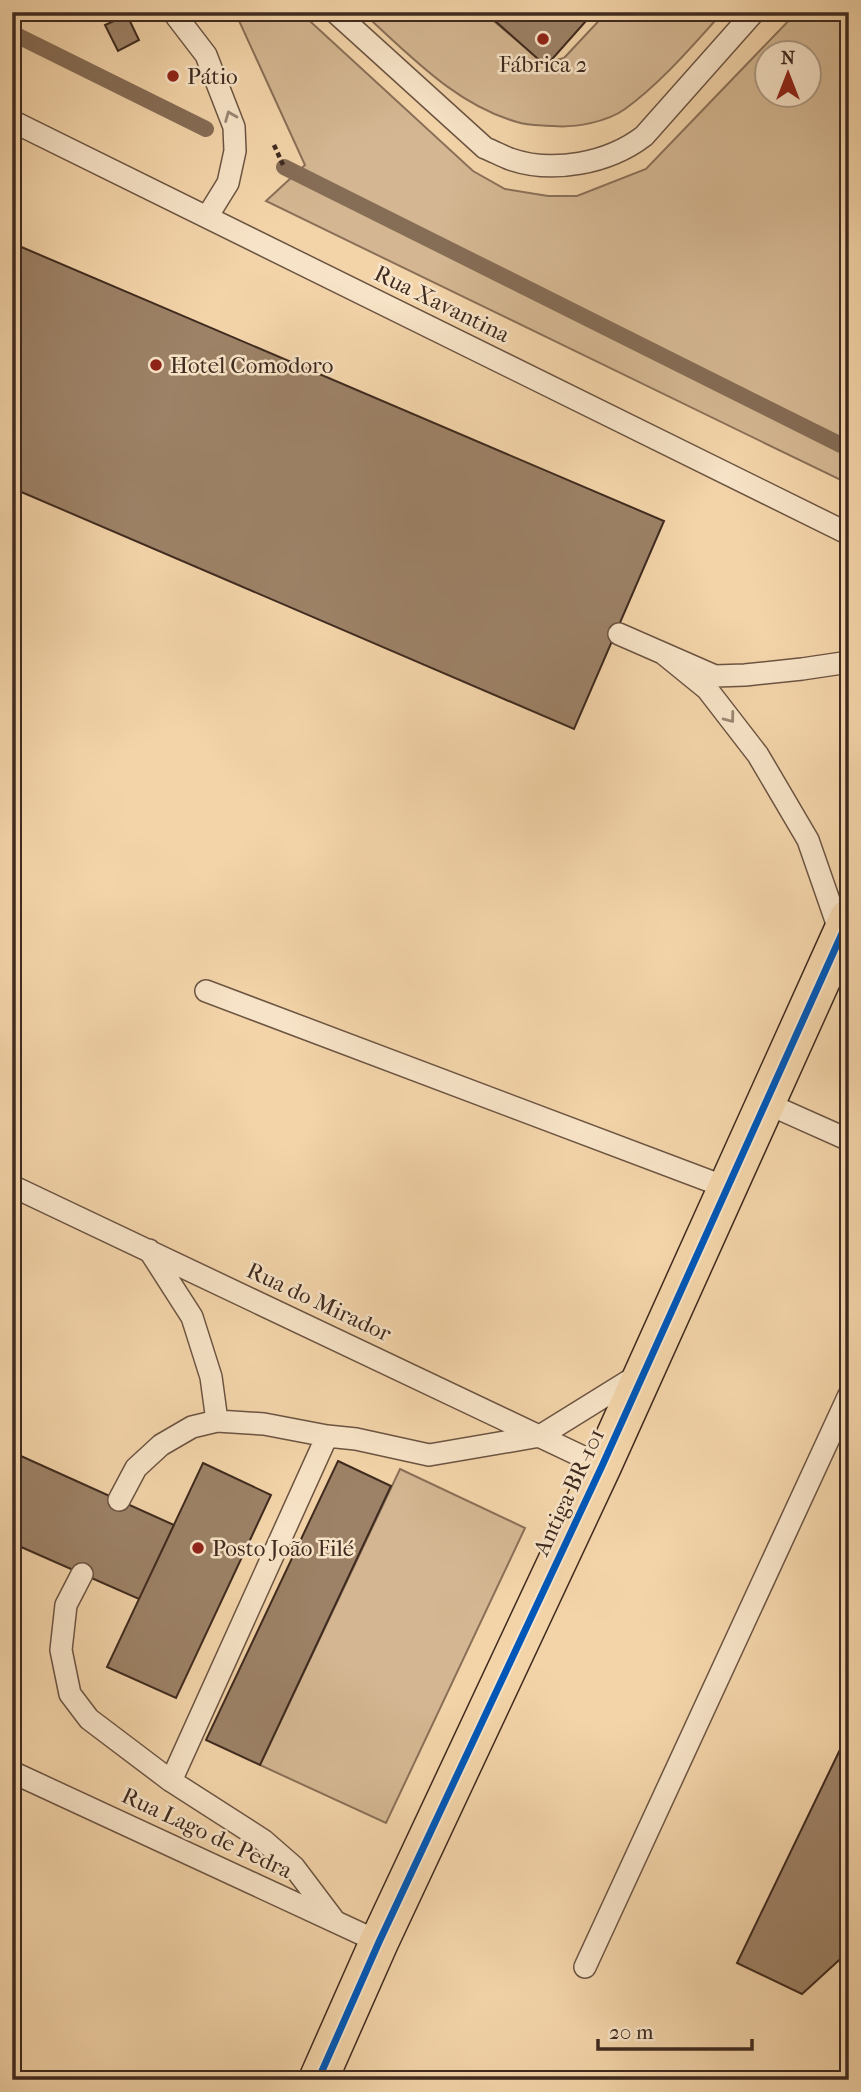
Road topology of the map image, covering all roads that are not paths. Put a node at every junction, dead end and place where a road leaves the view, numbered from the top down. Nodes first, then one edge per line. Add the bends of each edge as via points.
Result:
1 (173, 12) edge
2 (335, 12) edge
3 (754, 12) edge
4 (12, 121) edge
5 (207, 218) junction
6 (849, 534) edge
7 (619, 634) dead end
8 (664, 654) junction
9 (849, 662) edge
10 (845, 927) edge
11 (205, 991) dead end
12 (766, 1103) junction
13 (849, 1140) edge
14 (12, 1186) edge
15 (728, 1188) junction
16 (149, 1250) junction
17 (645, 1371) junction
18 (849, 1395) edge
19 (217, 1421) junction
20 (327, 1436) junction
21 (540, 1436) junction
22 (602, 1466) junction
23 (119, 1500) dead end
24 (82, 1574) dead end
25 (12, 1772) edge
26 (171, 1781) junction
27 (334, 1920) junction
28 (379, 1942) junction
29 (584, 1967) dead end
30 (318, 2080) edge

5 -> 1 lane via 228,183 235,151 234,127 205,55
2 - 3 lane via 485,148 511,160 556,166 612,155 644,136
4 - 5 lane, Rua Xavantina
5 - 6 lane, Rua Xavantina
7 - 8 lane
8 - 9 lane via 715,676
8 -> 10 lane via 708,689 758,755 808,839
10 - 12 main road, Antiga BR-101
11 - 15 lane
12 - 13 lane
12 - 15 main road, Antiga BR-101
14 - 16 lane, Rua do Mirador
15 - 17 main road, Antiga BR-101
16 - 19 lane via 192,1317 211,1377
16 - 21 lane, Rua do Mirador
17 - 21 lane
17 - 22 main road, Antiga BR-101
18 - 29 lane
19 - 20 lane
19 - 23 lane via 192,1427 161,1446 136,1468
20 - 21 lane via 429,1455
20 - 26 lane
21 - 22 lane, Rua do Mirador
22 - 28 main road, Antiga BR-101
24 - 26 lane via 66,1605 61,1650 70,1694 89,1719
25 - 27 lane, Rua Lago de Pedra
26 - 27 lane via 263,1840 294,1867
27 - 28 lane, Rua Lago de Pedra
28 - 30 main road, Antiga BR-101

